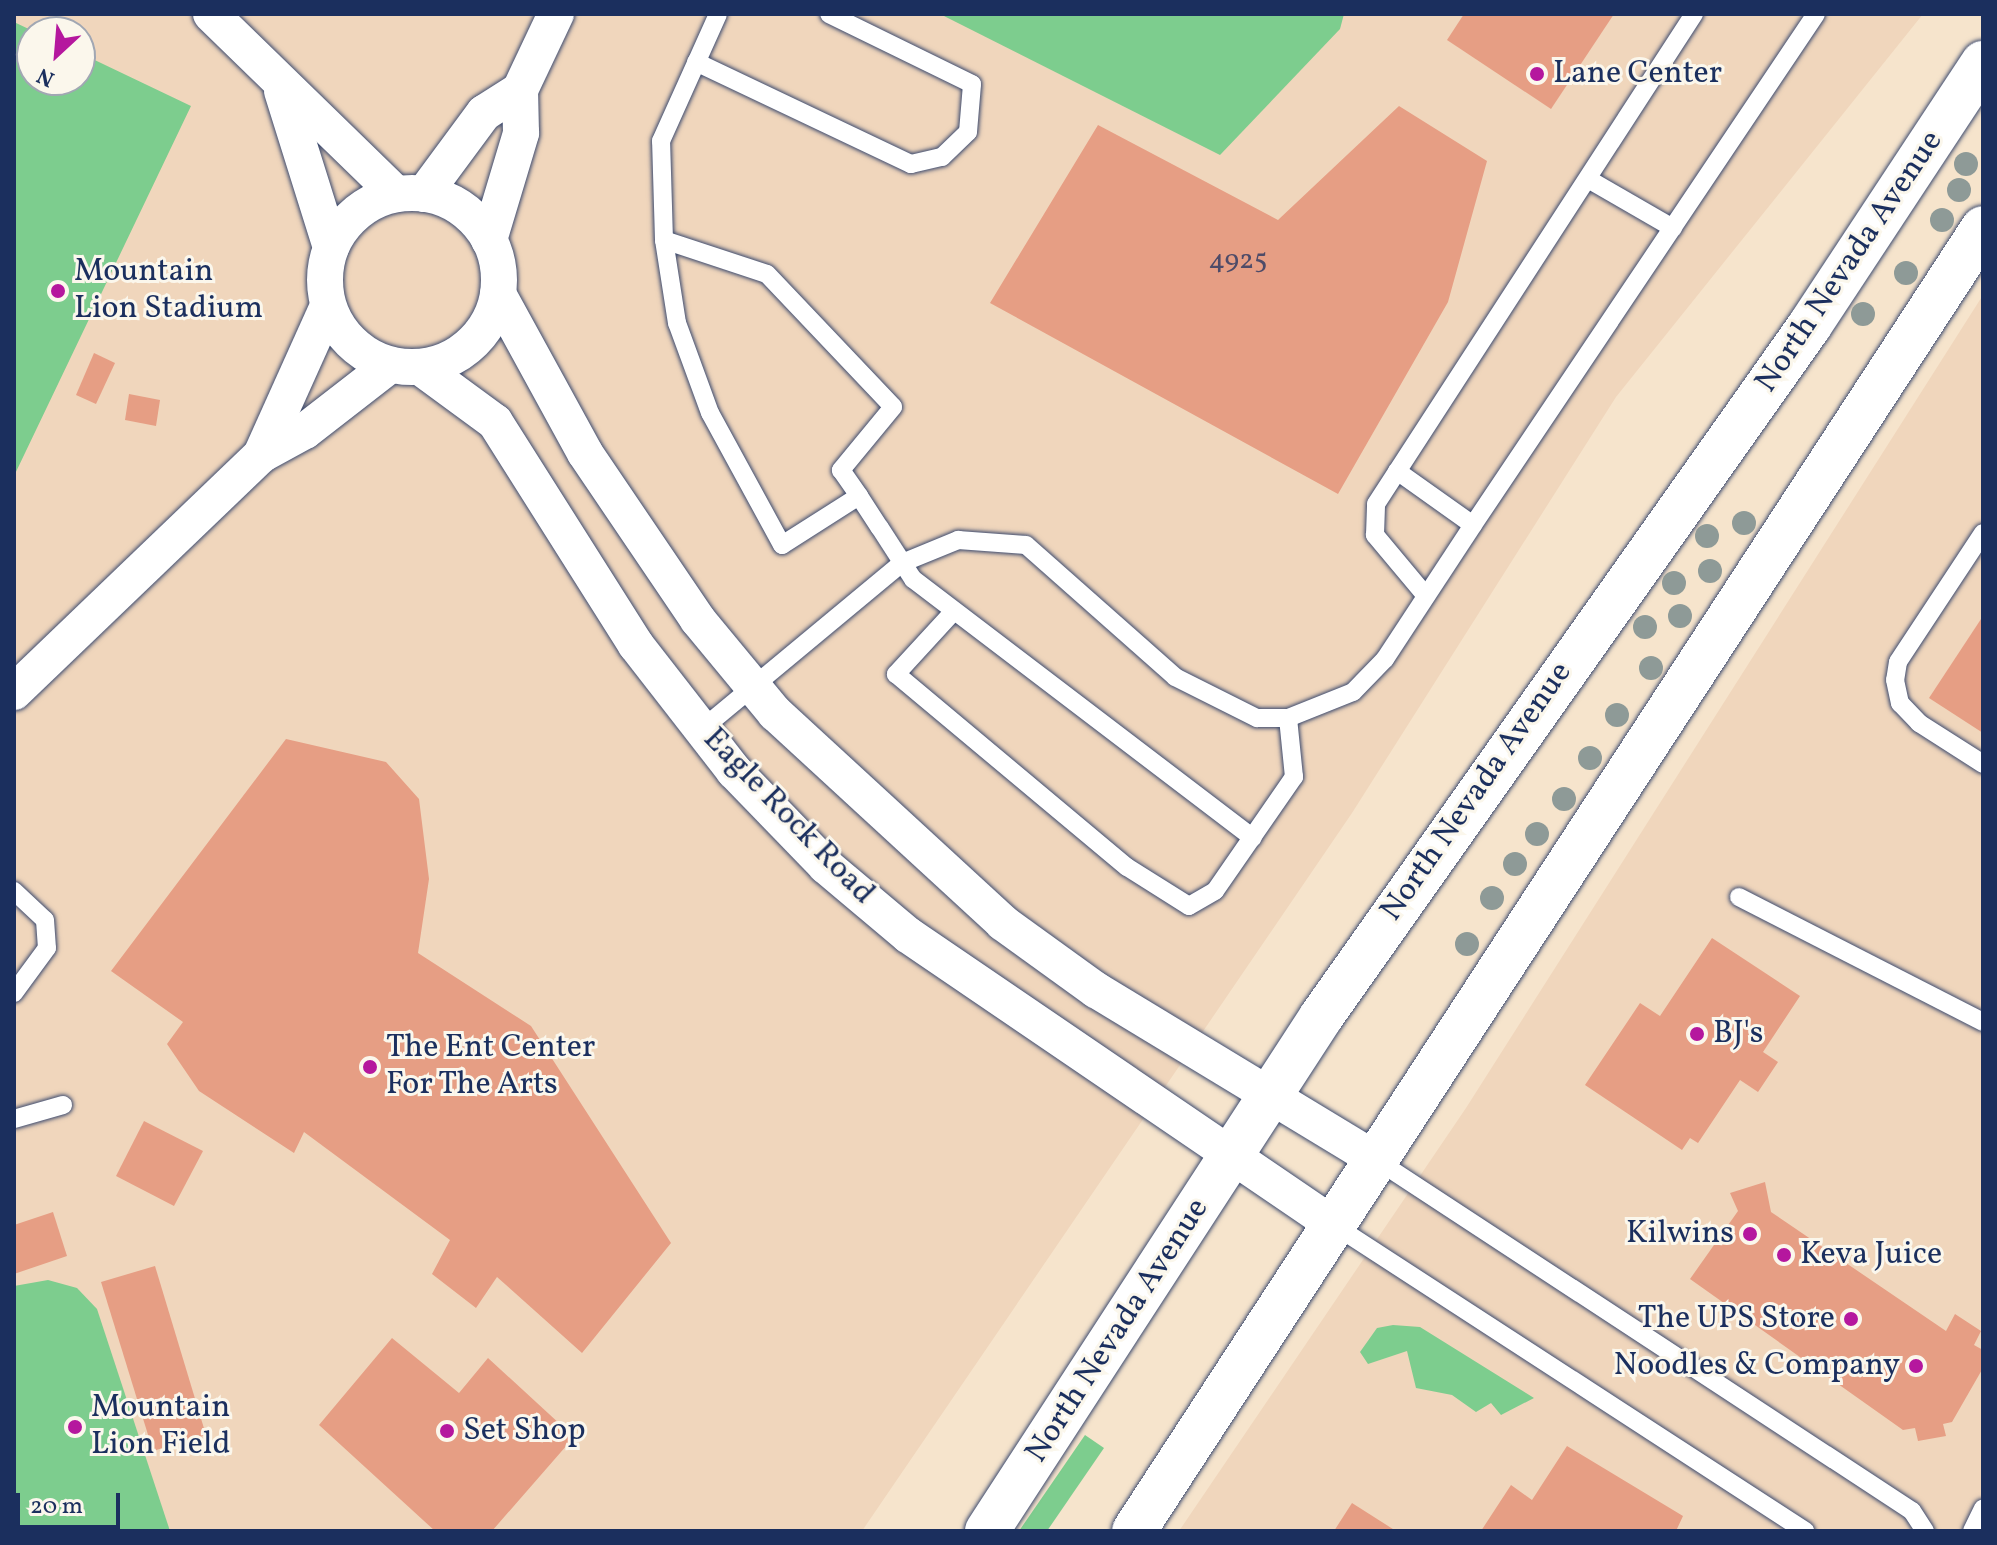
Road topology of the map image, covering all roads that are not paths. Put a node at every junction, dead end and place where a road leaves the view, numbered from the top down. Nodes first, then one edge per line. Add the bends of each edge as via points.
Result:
1 (211, 14) edge
2 (556, 14) edge
3 (718, 14) edge
4 (829, 14) edge
5 (1694, 14) edge
6 (1816, 14) edge
7 (696, 62) junction
8 (1983, 63) edge
9 (282, 90) junction
10 (520, 90) junction
11 (1588, 179) junction
12 (410, 194) junction
13 (1673, 228) junction
14 (1983, 228) edge
15 (489, 240) junction
16 (664, 240) junction
17 (331, 247) junction
18 (498, 294) junction
19 (328, 306) junction
20 (405, 366) junction
21 (261, 455) junction
22 (1397, 471) junction
23 (859, 496) junction
24 (1473, 525) junction
25 (1983, 533) edge
26 (902, 563) junction
27 (1426, 596) junction
28 (954, 611) junction
29 (753, 687) junction
30 (14, 692) edge
31 (1288, 718) junction
32 (702, 729) junction
33 (1983, 764) edge
34 (1253, 838) junction
35 (14, 891) edge
36 (1739, 897) dead end
37 (14, 993) edge
38 (1983, 1022) edge
39 (1270, 1092) junction
40 (63, 1105) dead end
41 (14, 1119) edge
42 (1234, 1153) junction
43 (1378, 1161) junction
44 (1334, 1225) junction
45 (1983, 1508) edge
46 (987, 1531) edge
47 (1134, 1531) edge
48 (1805, 1531) edge
49 (1925, 1531) edge
50 (1972, 1531) edge

1 - 9 street
2 - 10 street
3 - 7 lane
4 - 7 lane via 972,84 968,132 942,157 911,164
5 - 11 lane
6 - 13 lane
7 - 16 lane via 661,141
8 - 39 main road, North Nevada Avenue via 1810,325 1487,773
9 - 12 street
9 - 17 street
10 - 12 street via 484,113
10 - 15 street via 521,133
11 - 13 lane
11 - 22 lane
12 - 15 street via 450,202
12 - 17 street via 346,222
13 - 24 lane
14 - 43 main road
15 - 18 street, Eagle Rock Road
16 - 23 lane via 767,274 893,407 841,470
16 - 23 lane via 677,323 710,413 782,545
17 - 19 street
18 - 20 street via 474,343
18 - 29 street, Eagle Rock Road via 585,453
19 - 20 street, Eagle Rock Road via 363,353
19 - 21 street
20 - 21 street
20 - 32 street, Eagle Rock Road via 495,422 603,599
21 - 30 street
22 - 24 lane
22 - 27 lane via 1371,518 1384,549
23 - 26 lane
24 - 27 lane
25 - 33 lane via 1898,662 1895,680 1900,703 1919,723
26 - 28 lane
26 - 29 lane
26 - 31 lane via 958,540 1026,545 1175,677 1257,718
27 - 31 lane via 1385,659 1353,692
28 - 34 lane
28 - 34 lane via 896,674 1127,867 1189,906 1215,891
29 - 32 lane
29 - 39 street, Eagle Rock Road via 877,812 1003,923 1096,990
31 - 34 lane via 1294,777
32 - 42 street, Eagle Rock Road via 826,866 908,935
35 - 37 lane via 45,920 47,948
36 - 38 lane
39 - 42 main road, North Nevada Avenue
39 - 43 street, Eagle Rock Road
40 - 41 lane
42 - 44 street, Eagle Rock Road
42 - 46 main road, North Nevada Avenue
43 - 44 main road
43 - 49 lane via 1912,1511
44 - 47 main road
44 - 48 lane
45 - 50 lane

